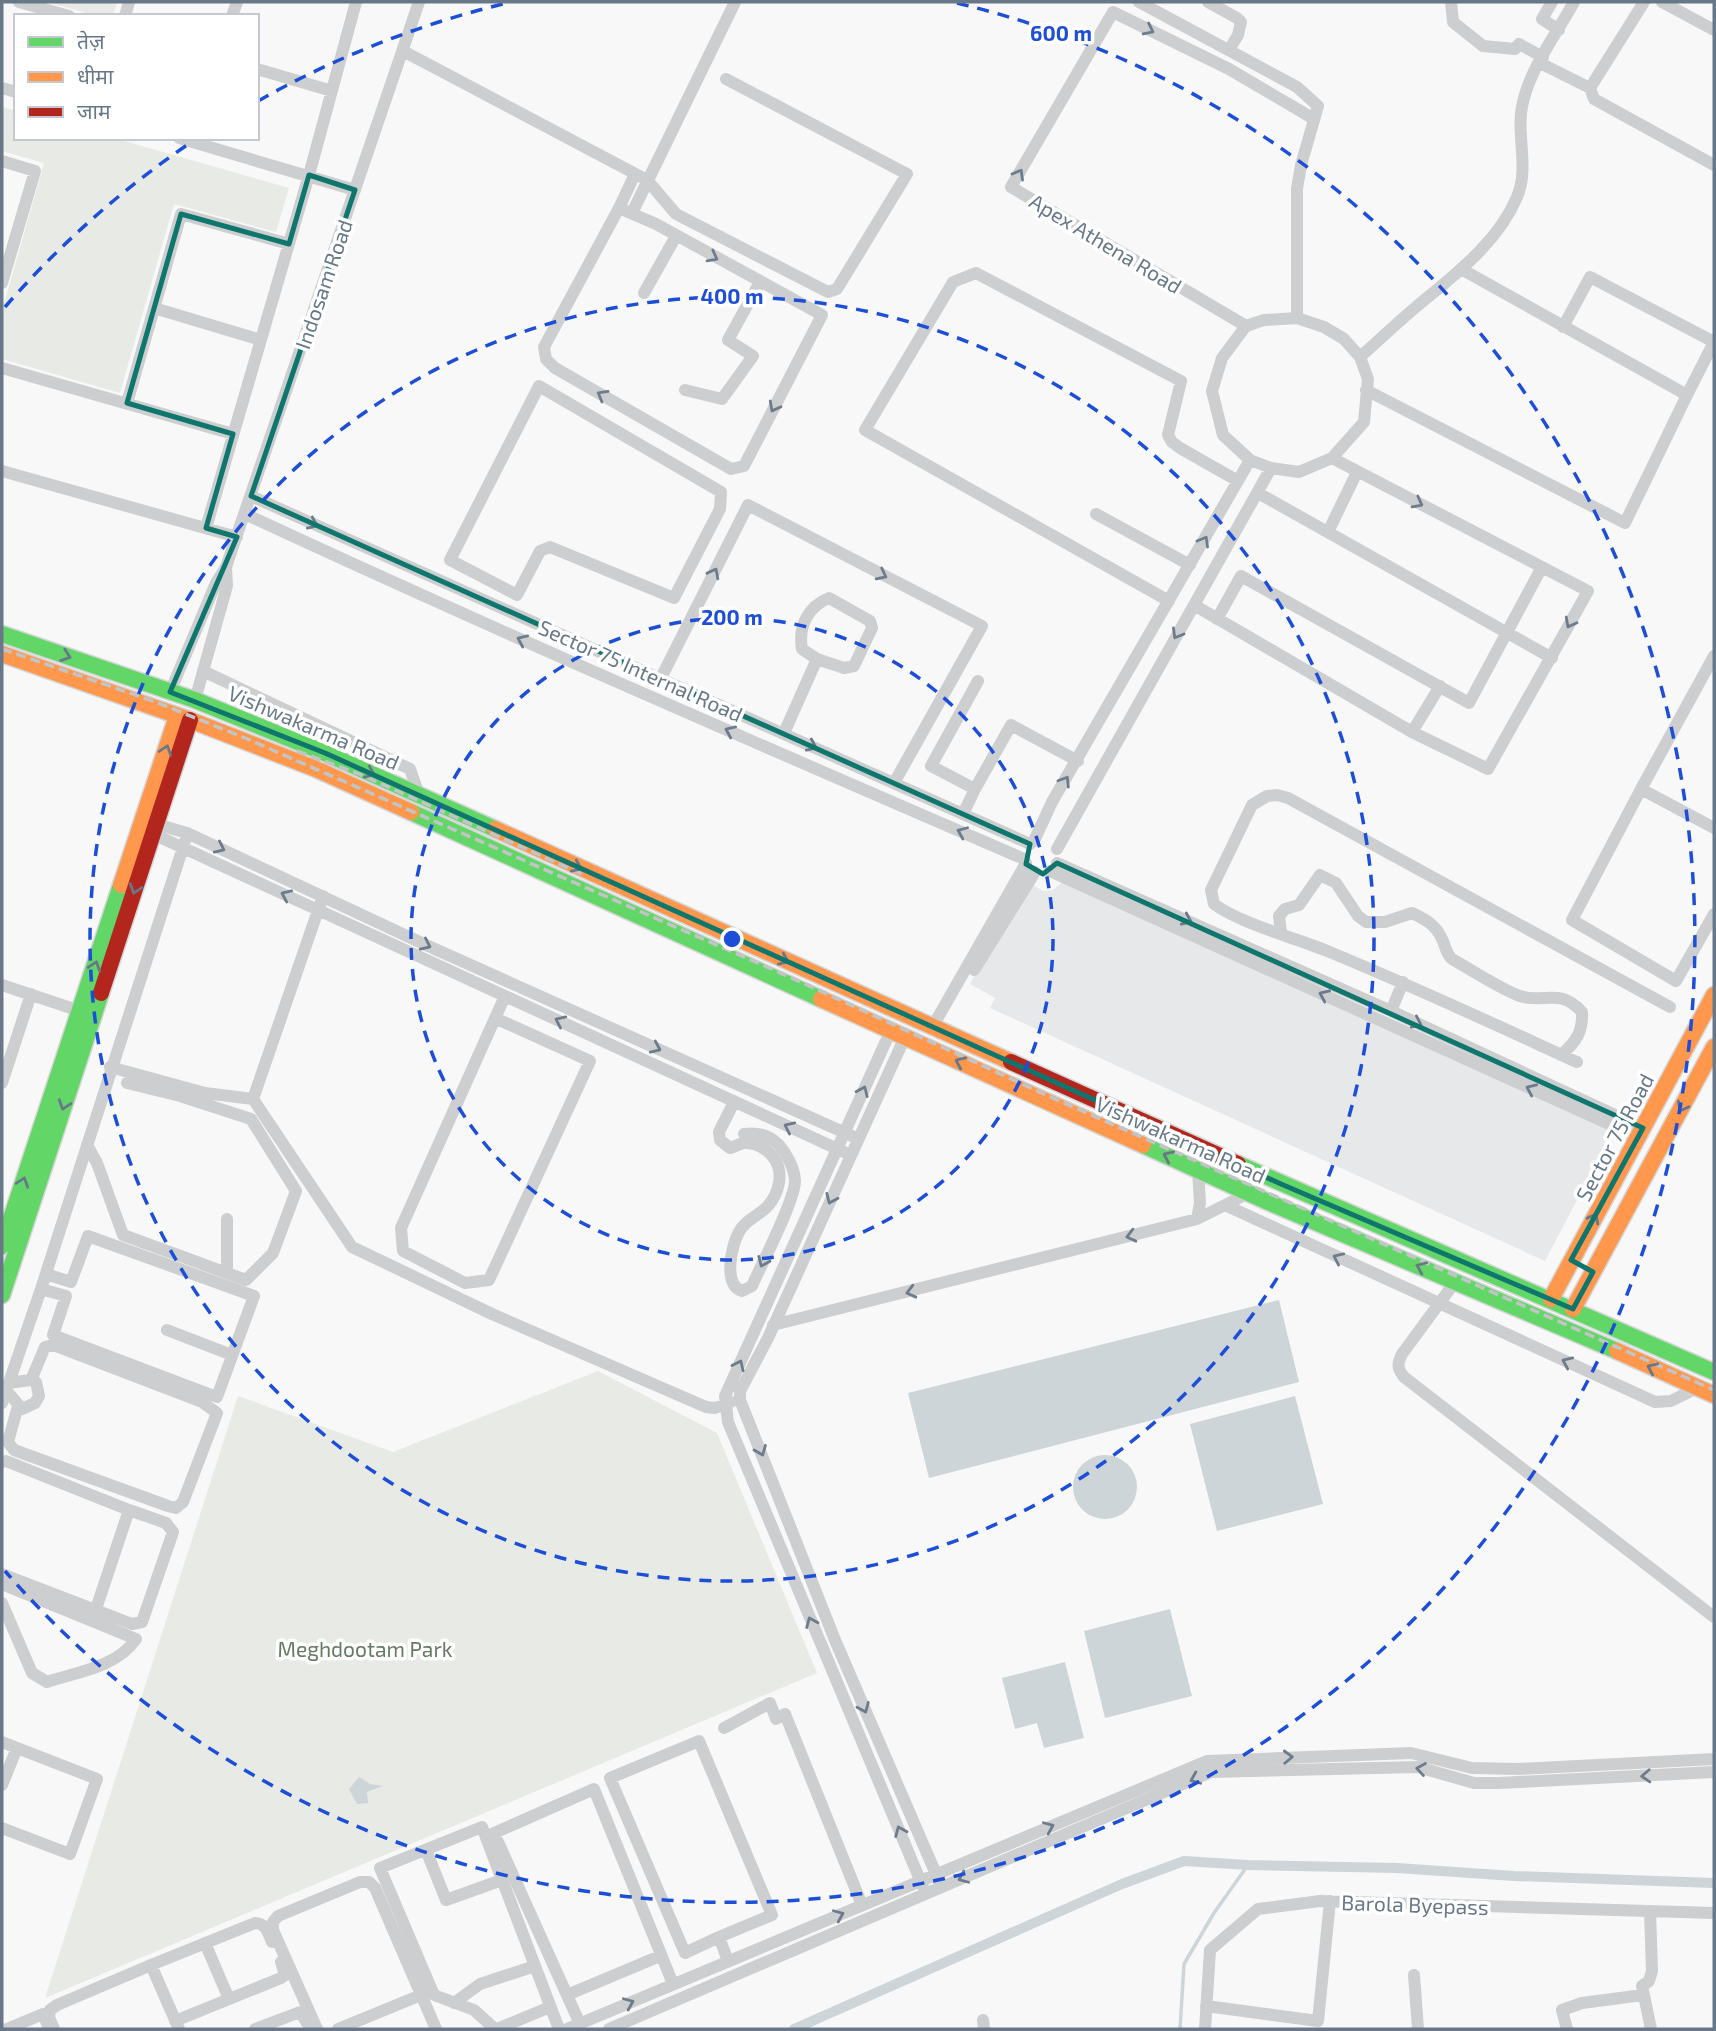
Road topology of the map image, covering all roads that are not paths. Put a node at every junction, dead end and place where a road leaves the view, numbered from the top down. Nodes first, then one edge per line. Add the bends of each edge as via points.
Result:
1 (19, 2) edge
2 (356, 2) edge
3 (419, 2) edge
4 (735, 2) edge
5 (1139, 2) edge
6 (1208, 2) edge
7 (1451, 2) edge
8 (1552, 2) edge
9 (1574, 2) edge
10 (1644, 2) edge
11 (1662, 2) edge
12 (62, 14) edge
13 (1559, 30) junction
14 (1714, 30) edge
15 (1229, 50) junction
16 (403, 51) junction
17 (1542, 60) junction
18 (259, 70) edge
19 (726, 79) dead end
20 (1590, 88) junction
21 (332, 91) junction
22 (1314, 119) junction
23 (186, 140) edge
24 (2, 161) edge
25 (1714, 165) edge
26 (309, 175) junction
27 (641, 177) junction
28 (355, 190) junction
29 (626, 211) junction
30 (676, 236) junction
31 (289, 244) junction
32 (5, 262) edge
33 (1461, 269) junction
34 (760, 282) junction
35 (2, 283) edge
36 (644, 293) dead end
37 (154, 308) junction
38 (1297, 318) junction
39 (1246, 326) junction
40 (1563, 327) junction
41 (261, 340) junction
42 (1360, 357) junction
43 (2, 368) edge
44 (685, 390) dead end
45 (1366, 390) junction
46 (1687, 394) junction
47 (127, 403) junction
48 (233, 433) junction
49 (1332, 458) junction
50 (1250, 460) junction
51 (1270, 468) junction
52 (2, 471) edge
53 (1357, 471) junction
54 (1238, 481) junction
55 (1258, 493) junction
56 (251, 496) junction
57 (245, 514) junction
58 (1096, 514) dead end
59 (206, 528) junction
60 (1328, 533) junction
61 (237, 537) junction
62 (1190, 565) junction
63 (226, 566) junction
64 (1542, 568) junction
65 (517, 595) junction
66 (1169, 601) junction
67 (1194, 605) junction
68 (510, 612) junction
69 (1217, 619) junction
70 (1507, 633) junction
71 (2, 634) edge
72 (2, 654) edge
73 (1714, 656) edge
74 (817, 659) junction
75 (1552, 659) junction
76 (1135, 662) junction
77 (203, 671) junction
78 (1155, 674) junction
79 (660, 678) junction
80 (978, 681) dead end
81 (1440, 685) junction
82 (170, 692) junction
83 (195, 700) junction
84 (183, 718) junction
85 (1412, 732) junction
86 (783, 733) junction
87 (1078, 761) junction
88 (894, 783) junction
89 (975, 789) junction
90 (1641, 789) junction
91 (419, 795) junction
92 (963, 814) junction
93 (1714, 828) edge
94 (155, 829) junction
95 (187, 833) junction
96 (1032, 843) junction
97 (182, 849) junction
98 (1055, 861) junction
99 (1028, 865) junction
100 (602, 878) junction
101 (640, 895) junction
102 (323, 896) junction
103 (598, 897) junction
104 (318, 910) junction
105 (634, 914) junction
106 (1714, 914) edge
107 (1281, 933) junction
108 (1403, 982) junction
109 (2, 985) edge
110 (31, 995) junction
111 (1714, 995) edge
112 (505, 996) junction
113 (1670, 1007) dead end
114 (80, 1011) junction
115 (1391, 1011) junction
116 (495, 1018) junction
117 (937, 1028) junction
118 (623, 1033) junction
119 (898, 1034) junction
120 (617, 1047) junction
121 (1714, 1047) edge
122 (1561, 1055) junction
123 (1577, 1062) dead end
124 (110, 1068) junction
125 (2, 1083) edge
126 (127, 1083) dead end
127 (253, 1099) junction
128 (734, 1102) junction
129 (751, 1110) junction
130 (724, 1125) junction
131 (845, 1132) junction
132 (1640, 1132) junction
133 (742, 1135) junction
134 (858, 1139) junction
135 (87, 1145) junction
136 (837, 1149) junction
137 (851, 1155) junction
138 (1198, 1170) junction
139 (1249, 1193) junction
140 (1225, 1205) junction
141 (758, 1214) junction
142 (1302, 1216) junction
143 (227, 1219) dead end
144 (1197, 1219) junction
145 (779, 1227) junction
146 (1293, 1237) junction
147 (2, 1246) edge
148 (1572, 1260) junction
149 (1593, 1272) junction
150 (227, 1273) junction
151 (46, 1274) junction
152 (71, 1282) junction
153 (1455, 1282) junction
154 (41, 1289) junction
155 (2, 1295) edge
156 (66, 1296) junction
157 (1550, 1299) junction
158 (1439, 1304) junction
159 (1573, 1309) junction
160 (773, 1325) junction
161 (167, 1330) dead end
162 (232, 1355) junction
163 (1714, 1372) edge
164 (31, 1380) junction
165 (1697, 1388) junction
166 (5, 1392) edge
167 (1714, 1395) edge
168 (740, 1400) junction
169 (18, 1406) junction
170 (725, 1406) junction
171 (2, 1462) edge
172 (129, 1510) junction
173 (2, 1574) edge
174 (2, 1584) edge
175 (2, 1603) edge
176 (96, 1609) junction
177 (1714, 1617) edge
178 (724, 1728) dead end
179 (2, 1742) edge
180 (17, 1748) junction
181 (1714, 1759) edge
182 (1714, 1772) edge
183 (2, 1785) edge
184 (2, 1828) edge
185 (426, 1850) junction
186 (936, 1874) junction
187 (502, 1880) junction
188 (920, 1881) junction
189 (942, 1887) junction
190 (926, 1894) junction
191 (1330, 1901) junction
192 (862, 1905) junction
193 (1650, 1911) junction
194 (1714, 1913) edge
195 (738, 1929) junction
196 (719, 1937) junction
197 (205, 1943) junction
198 (748, 1953) junction
199 (660, 1956) junction
200 (728, 1961) junction
201 (151, 1965) junction
202 (535, 1966) junction
203 (1414, 1975) dead end
204 (673, 1984) junction
205 (421, 1995) junction
206 (567, 1995) junction
207 (1643, 1995) junction
208 (229, 1999) junction
209 (454, 2003) junction
210 (1206, 2006) junction
211 (550, 2007) junction
212 (580, 2024) junction
213 (1318, 2025) edge
214 (177, 2027) edge
215 (7, 2029) edge
216 (52, 2029) edge
217 (255, 2029) edge
218 (310, 2029) edge
219 (317, 2029) edge
220 (338, 2029) edge
221 (436, 2029) edge
222 (496, 2029) edge
223 (559, 2029) edge
224 (566, 2029) edge
225 (609, 2029) edge
226 (1205, 2029) edge
227 (1418, 2029) edge
228 (1567, 2029) edge
229 (1651, 2029) edge

1 - 12 street
2 - 21 street
3 - 16 street, Indosam Road
4 - 27 street
5 - 15 street
6 - 15 street via 1241,22
7 - 17 street via 1453,22 1483,46 1515,50 1520,44
8 - 13 street via 1542,19
9 - 13 street
10 - 20 street
11 - 14 street
13 - 17 street
15 - 22 street via 1312,99 1318,106
16 - 27 street
16 - 28 street, Indosam Road
17 - 20 street
17 - 33 street via 1523,102 1522,181 1517,198 1498,229
18 - 21 street
19 - 27 street via 908,174 837,289 828,292 676,214
20 - 25 street via 1594,99
21 - 26 street
22 - 38 street via 1297,189
39 -> 22 street, Apex Athena Road via 1011,187 1113,12 1229,69
23 - 26 street
24 - 32 street via 35,171
26 - 28 street
26 - 31 street
27 - 29 street
28 - 56 street, Indosam Road
29 - 30 street
34 -> 29 street via 822,315 744,466 731,469 555,368 547,359 544,347
30 -> 34 street
30 - 36 street
31 - 37 street via 181,214
31 - 41 street
32 - 35 street
33 - 40 street
33 - 42 street
34 - 44 street via 728,340 753,356 722,399
37 - 41 street
37 - 47 street
38 - 39 street
38 - 42 street via 1334,333
39 - 50 street via 1222,358 1212,391 1223,435
40 - 46 street
40 - 46 street via 1590,277 1714,342
41 - 48 street
42 - 45 street via 1368,379
43 - 47 street
45 - 46 street via 1625,523
45 - 49 street via 1364,422
47 - 48 street
48 - 59 street
49 - 51 street via 1299,472
49 - 53 street
50 - 51 street
50 - 54 street
51 - 55 street
52 - 59 street
53 - 60 street
53 -> 64 street
62 -> 54 street
54 - 66 street via 1172,442 1168,435 1181,382 976,273 953,282 865,430
55 - 60 street
55 - 67 street
56 - 57 street, Indosam Road
56 -> 68 street, Sector 75 Internal Road
57 - 61 street, Indosam Road
99 -> 57 street, Sector 75 Internal Road
58 - 62 street
59 - 61 street
60 - 70 street
61 - 63 street, Indosam Road
62 - 66 street
63 - 77 street, Indosam Road via 227,586
63 - 82 street, Indosam Road
64 - 70 street
64 -> 75 street via 1587,591
65 - 65 street via 450,560 539,386 721,492 720,509 674,598 550,547 540,551
65 - 68 street
66 - 76 street
67 - 69 street
67 -> 78 street
68 - 79 street, Sector 75 Internal Road
69 - 81 street via 1241,576
69 - 85 street
70 - 75 street
70 - 81 street via 1469,703
71 -> 82 main road, Vishwakarma Road
72 - 84 main road, Vishwakarma Road
73 - 90 street
74 - 74 street via 802,649 800,640 802,625 816,603 829,598 870,621 872,628 854,666 844,668
74 - 86 street
75 - 85 street via 1488,769
76 - 78 street
76 - 87 street
77 - 83 street, Indosam Road
77 - 91 street via 410,769
78 - 98 street
79 - 86 street, Sector 75 Internal Road
79 -> 88 street via 748,505 982,626
80 - 89 street via 931,765
81 - 85 street
82 - 83 main road, Vishwakarma Road
83 -> 91 main road, Vishwakarma Road
84 - 94 main road
84 - 103 main road, Vishwakarma Road via 316,769
114 -> 84 main road
86 -> 88 street, Sector 75 Internal Road
87 - 89 street via 1012,725
96 -> 87 street
88 - 92 street, Sector 75 Internal Road
89 - 92 street
90 - 93 street
90 - 106 street via 1572,920 1676,981
91 -> 100 main road, Vishwakarma Road
92 - 96 street, Sector 75 Internal Road
94 - 95 street
94 - 97 street
94 -> 155 main road
95 - 97 street
95 -> 102 street
96 - 98 street via 1045,840
96 - 99 street via 1026,848
104 -> 97 street
97 - 124 street
98 - 99 street via 1043,874
98 -> 115 street
132 -> 98 street
99 - 117 street
100 - 101 main road, Vishwakarma Road
100 - 103 main road via 604,887
101 - 105 main road via 634,900
101 -> 117 main road, Vishwakarma Road
102 - 104 street
102 -> 118 street
103 - 105 main road, Vishwakarma Road
104 - 112 street
104 - 127 street
105 - 119 main road, Vishwakarma Road
107 - 108 street
107 - 113 street via 1226,912 1214,904 1211,890 1252,805 1277,795
107 - 122 street via 1279,916 1298,905 1320,875 1336,883 1366,922 1385,922 1412,913 1436,929 1452,959 1522,997 1558,997 1575,1004 1582,1012 1583,1025 1576,1042
108 - 115 street
108 - 122 street
109 - 110 street
110 - 114 street
110 - 125 street
111 - 132 main road, Sector 75 Road
112 - 116 street
120 -> 112 street
147 -> 114 main road
115 -> 132 street
116 - 116 street via 590,1061 489,1280 465,1283 403,1251 401,1227
117 - 157 main road, Vishwakarma Road via 1281,1184
118 - 120 street
118 -> 131 street
131 -> 119 street
119 - 134 street
138 -> 119 main road, Vishwakarma Road
120 - 128 street
121 -> 149 main road
122 - 123 street
124 - 127 street via 205,1093
124 - 135 street
126 - 150 street via 251,1119 296,1191 273,1253 246,1280
127 - 170 street via 352,1247 706,1407
128 - 129 street
128 - 130 street
129 - 133 street
136 -> 129 street
130 - 133 street via 733,1122
130 - 133 street via 719,1132 722,1144 730,1148
131 - 134 street
131 - 136 street
148 -> 132 main road, Sector 75 Road
133 - 141 street via 748,1143 766,1150 779,1167 777,1191
133 - 145 street via 757,1133 770,1138 791,1166 795,1181
134 - 137 street
135 - 150 street via 123,1235
135 - 151 street
136 - 137 street
170 -> 136 street via 725,1396
137 -> 160 street
138 - 139 main road, Vishwakarma Road
138 - 144 street
139 - 140 street
139 - 142 main road, Vishwakarma Road
140 - 144 street
140 - 146 street
141 - 145 street
145 -> 141 street via 752,1286 736,1289 731,1282 734,1246 746,1222
142 - 146 street
153 -> 142 main road, Vishwakarma Road
143 - 150 street
144 -> 160 street
158 -> 146 street
148 - 149 main road
148 - 157 main road, Sector 75 Road
149 - 159 main road
151 - 152 street
151 - 154 street
152 - 156 street
152 - 162 street via 88,1236 254,1296
153 - 158 street
165 -> 153 main road, Vishwakarma Road
154 - 156 street
154 - 166 street
156 - 162 street via 53,1335 217,1397
157 - 159 main road, Vishwakarma Road
165 -> 158 street via 1671,1401 1656,1402
158 - 177 street via 1402,1354 1398,1370 1404,1377
159 - 163 main road, Vishwakarma Road
160 - 168 street via 740,1391
161 - 162 street
164 - 166 street
164 - 169 street via 36,1382 39,1396 28,1408
164 - 169 street via 44,1346 54,1345 215,1409 213,1427 183,1502 176,1508 167,1506 14,1450 8,1442
165 - 167 main road, Vishwakarma Road
166 - 169 street
168 - 170 street
168 -> 186 street via 835,1640
188 -> 170 street via 728,1423
171 - 172 street
172 - 176 street
172 - 176 street via 166,1523 173,1532 142,1622 132,1624
173 - 176 street
174 - 175 street via 136,1639 114,1660 47,1682 32,1673
178 - 192 street via 770,1703 776,1719 785,1714
179 - 180 street
180 - 183 street
180 - 184 street via 97,1780 70,1854
186 -> 181 street via 1207,1761 1411,1753 1472,1768 1518,1769
182 -> 189 street via 1499,1783 1474,1783 1418,1767 1211,1772
185 - 187 street via 446,1900
185 - 187 street via 482,1828
185 - 209 street via 380,1868 434,1996
186 - 188 street
186 - 189 street
187 - 202 street
188 - 190 street
188 - 192 street
189 - 190 street
190 - 225 street
191 - 193 street, Barola Byepass
191 - 210 street, Barola Byepass via 1258,1909 1210,1951
191 - 213 street
198 -> 192 street
193 - 194 street, Barola Byepass
193 - 207 street via 1652,1971 1642,1986
195 - 196 street
195 - 196 street via 772,1915 699,1741 610,1778 685,1953
195 - 198 street
196 - 200 street
197 - 201 street
197 - 208 street
197 - 208 street via 255,1923 266,1928 285,1975
198 - 200 street
199 - 204 street
199 - 206 street
199 - 206 street via 594,1789 494,1833
200 - 204 street
201 - 214 street
201 - 216 street via 57,2005 50,2010
202 - 209 street via 480,1984
202 - 211 street
203 - 227 street
212 -> 204 street
205 - 219 street via 375,1888 360,1882 273,1922
205 - 220 street
205 - 221 street
206 - 212 street
207 - 228 street via 1562,2010
207 - 229 street
208 - 214 street
209 - 222 street via 474,2010
210 - 213 street
210 - 226 street, Barola Byepass
211 - 222 street
211 - 223 street
212 - 224 street
215 - 216 street via 43,2014
217 - 218 street via 300,2012

